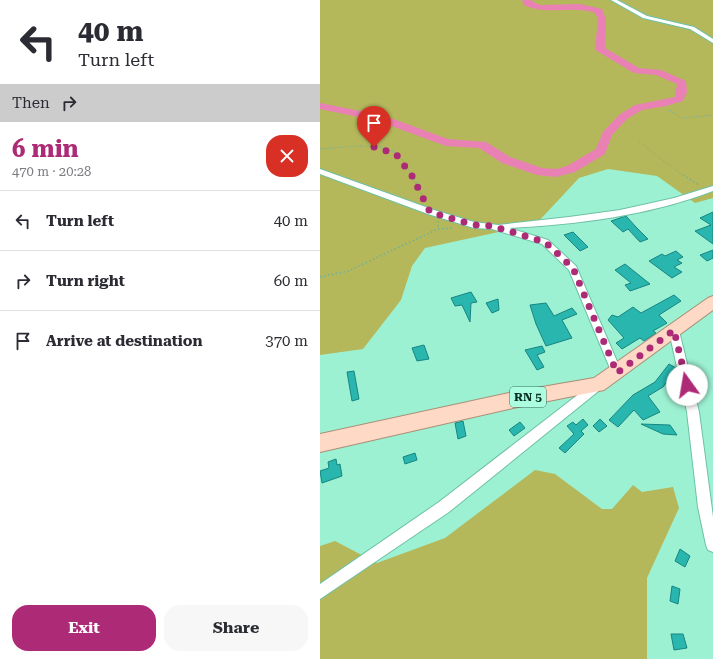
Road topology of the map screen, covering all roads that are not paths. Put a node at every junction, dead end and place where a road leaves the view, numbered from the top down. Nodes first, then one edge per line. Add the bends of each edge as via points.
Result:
1 (614, 0) edge
2 (713, 41) edge
3 (320, 171) edge
4 (710, 189) edge
5 (492, 226) junction
6 (713, 302) edge
7 (674, 330) junction
8 (617, 373) junction
9 (598, 385) junction
10 (320, 443) edge
11 (713, 546) edge
12 (320, 592) edge

1 - 2 street via 644,17 692,28
3 - 5 street via 430,212 474,225
4 - 5 street via 668,202 594,218
5 - 8 street via 545,242 573,268
6 - 7 main road, RN 5
7 - 8 main road, RN 5
7 - 11 street via 693,412 704,507
8 - 9 main road, RN 5
9 - 10 main road, RN 5 via 513,400
9 - 12 street via 444,507

